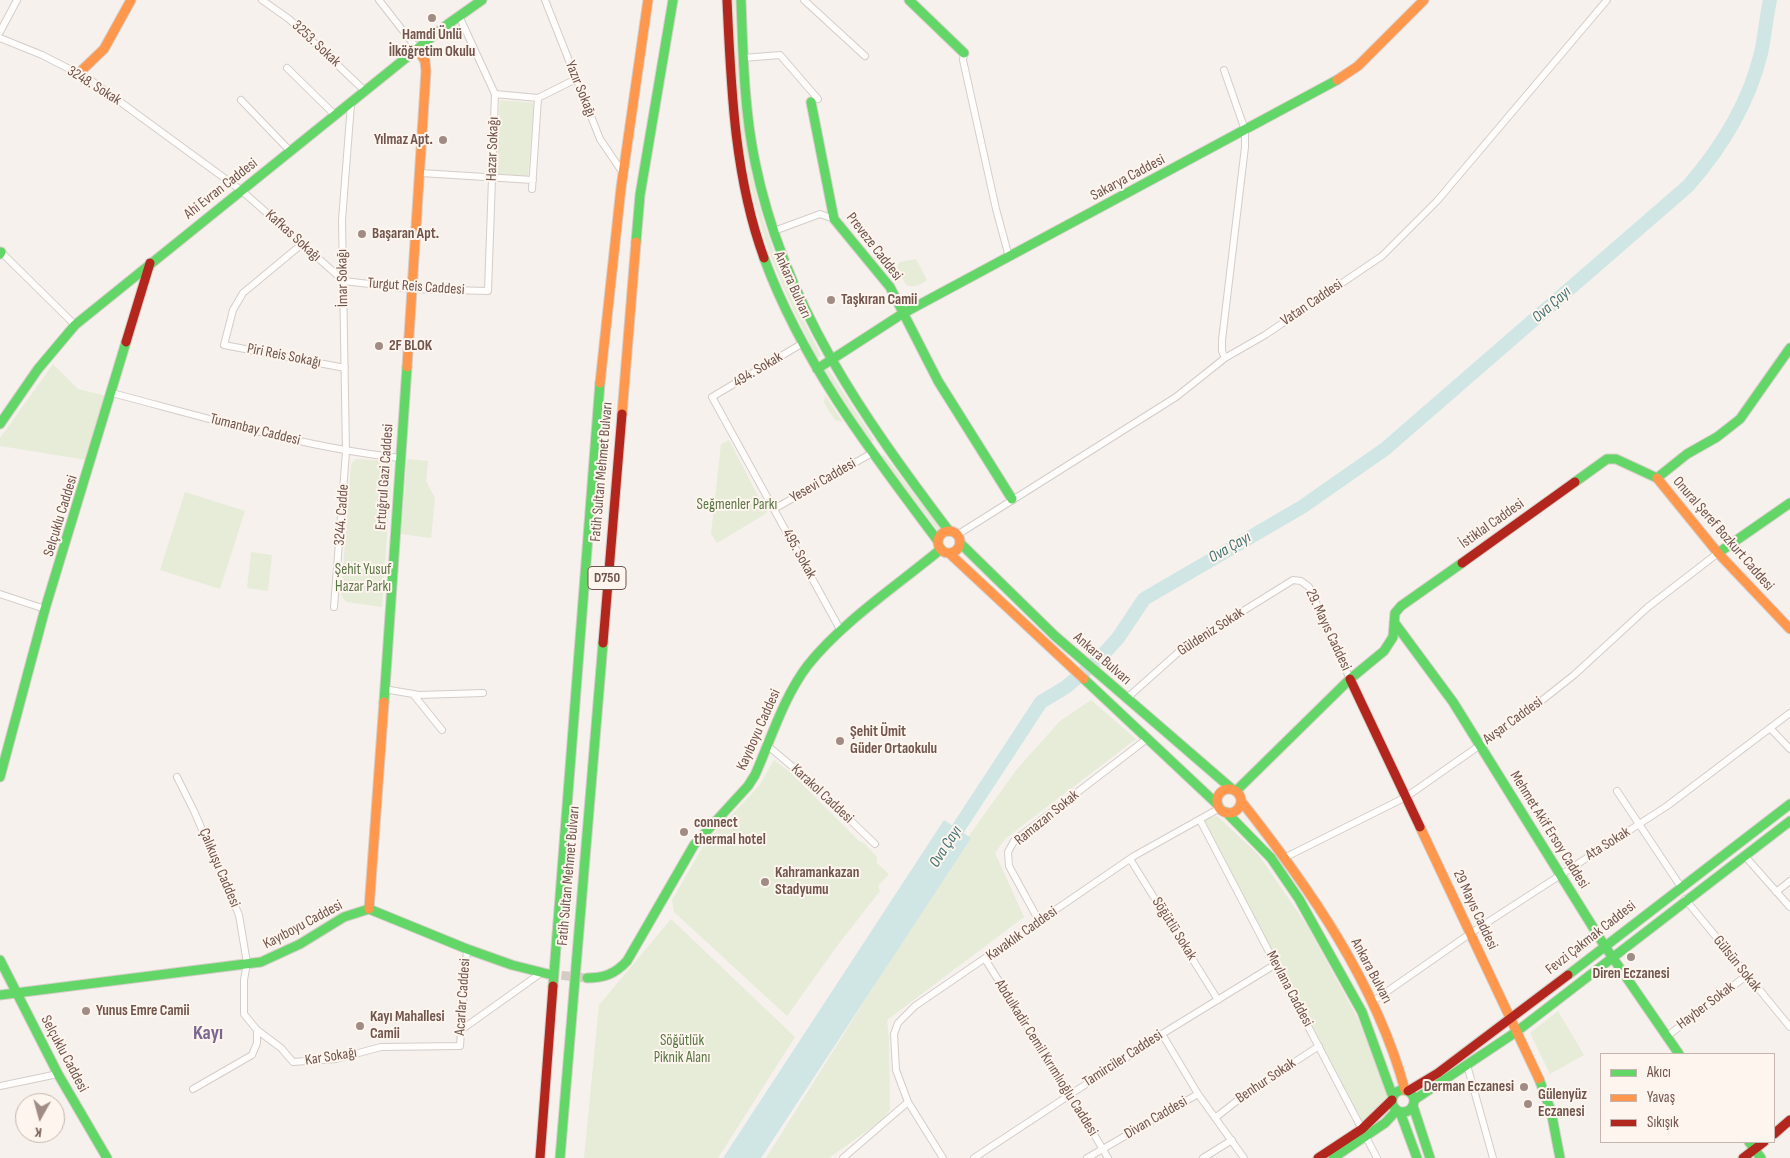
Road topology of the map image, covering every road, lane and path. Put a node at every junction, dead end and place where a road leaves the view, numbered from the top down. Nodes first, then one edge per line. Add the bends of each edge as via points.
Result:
1 (17, 0) edge
2 (131, 0) edge
3 (262, 0) edge
4 (379, 0) edge
5 (482, 0) edge
6 (545, 0) edge
7 (648, 0) edge
8 (673, 0) edge
9 (727, 0) edge
10 (741, 0) edge
11 (804, 0) edge
12 (909, 0) edge
13 (1424, 0) edge
14 (1607, 0) edge
15 (459, 16) junction
16 (0, 32) edge
17 (0, 38) edge
18 (418, 50) junction
19 (964, 53) joint
20 (865, 56) dead end
21 (744, 58) junction
22 (287, 68) dead end
23 (1224, 70) dead end
24 (80, 73) junction
25 (576, 79) junction
26 (366, 92) junction
27 (495, 94) junction
28 (538, 98) junction
29 (241, 100) dead end
30 (814, 100) joint
31 (351, 104) junction
32 (336, 116) junction
33 (1245, 130) junction
34 (291, 152) junction
35 (421, 173) junction
36 (623, 173) junction
37 (493, 177) junction
38 (533, 180) junction
39 (532, 189) dead end
40 (242, 191) junction
41 (834, 219) junction
42 (774, 231) junction
43 (302, 244) junction
44 (0, 253) edge
45 (1009, 257) junction
46 (150, 263) junction
47 (344, 281) junction
48 (412, 289) junction
49 (488, 291) joint
50 (902, 314) junction
51 (75, 326) junction
52 (803, 343) junction
53 (1790, 348) edge
54 (1225, 358) junction
55 (831, 362) junction
56 (345, 368) junction
57 (817, 370) junction
58 (112, 393) junction
59 (712, 397) joint
60 (0, 424) edge
61 (886, 446) junction
62 (346, 452) junction
63 (872, 453) junction
64 (400, 458) junction
65 (1657, 478) junction
66 (1012, 499) junction
67 (1790, 503) edge
68 (774, 509) junction
69 (955, 537) junction
70 (943, 548) junction
71 (1718, 553) junction
72 (1304, 582) joint
73 (0, 594) edge
74 (334, 607) dead end
75 (46, 609) junction
76 (1394, 622) junction
77 (1790, 629) edge
78 (841, 631) junction
79 (1350, 679) junction
80 (384, 689) junction
81 (482, 693) dead end
82 (413, 694) junction
83 (1126, 699) junction
84 (1790, 713) edge
85 (1770, 728) junction
86 (442, 730) dead end
87 (1148, 738) junction
88 (1480, 745) junction
89 (768, 746) junction
90 (1790, 749) edge
91 (0, 777) edge
92 (177, 777) dead end
93 (1234, 790) junction
94 (1617, 791) dead end
95 (1406, 798) junction
96 (1241, 801) junction
97 (1790, 804) edge
98 (1221, 809) junction
99 (1200, 820) junction
100 (1790, 821) edge
101 (1640, 824) junction
102 (875, 844) dead end
103 (1744, 855) junction
104 (1286, 857) junction
105 (1130, 859) junction
106 (1561, 874) junction
107 (1790, 881) edge
108 (1681, 887) junction
109 (1776, 892) junction
110 (1685, 899) junction
111 (1790, 907) edge
112 (369, 909) junction
113 (1039, 921) junction
114 (1471, 933) junction
115 (1604, 945) junction
116 (467, 949) junction
117 (1612, 957) junction
118 (985, 959) junction
119 (0, 960) edge
120 (247, 963) junction
121 (1276, 964) junction
122 (544, 974) joint
123 (1746, 976) junction
124 (587, 978) tunnel mouth
125 (16, 993) junction
126 (0, 995) edge
127 (1218, 1000) junction
128 (1372, 1002) junction
129 (1510, 1019) junction
130 (1790, 1027) edge
131 (257, 1030) junction
132 (461, 1030) junction
133 (1516, 1032) junction
134 (1162, 1034) junction
135 (1666, 1037) junction
136 (460, 1046) joint
137 (1319, 1046) junction
138 (1678, 1053) edge
139 (293, 1062) joint
140 (1467, 1065) junction
141 (58, 1074) junction
142 (0, 1086) edge
143 (193, 1089) dead end
144 (1406, 1091) junction
145 (1070, 1094) junction
146 (1198, 1094) junction
147 (1392, 1098) junction
148 (908, 1102) junction
149 (1413, 1103) junction
150 (1399, 1111) junction
151 (1215, 1118) junction
152 (1790, 1120) edge
153 (1364, 1133) junction
154 (1775, 1133) edge
155 (1232, 1140) junction
156 (1750, 1143) edge
157 (1763, 1143) edge
158 (1102, 1149) junction
159 (1755, 1150) junction
160 (107, 1158) edge
161 (540, 1158) edge
162 (560, 1158) edge
163 (843, 1158) edge
164 (943, 1158) edge
165 (974, 1158) edge
166 (1087, 1158) edge
167 (1108, 1158) edge
168 (1204, 1158) edge
169 (1244, 1158) edge
170 (1318, 1158) edge
171 (1333, 1158) edge
172 (1377, 1158) edge
173 (1417, 1158) edge
174 (1430, 1158) edge
175 (1494, 1158) edge
176 (1560, 1158) edge
177 (1743, 1158) edge
178 (1761, 1158) edge

1 - 16 street
2 - 24 main road via 104,49
3 - 26 street, 3253. Sokak via 289,19
4 - 18 street
5 - 15 main road, Ahi Evran Caddesi
6 - 25 street, Yazır Sokağı
7 - 36 main road, Fatih Sultan Mehmet Bulvarı / D750
8 - 162 main road, Fatih Sultan Mehmet Bulvarı / D750 via 640,194
9 - 52 main road, Ankara Bulvarı via 734,108 746,191 766,264
10 - 21 main road, Ankara Bulvarı
11 - 20 street
12 - 19 main road
13 - 33 main road, Sakarya Caddesi via 1349,73
14 - 54 street, Vatan Caddesi via 1410,230 1382,256 1331,292
15 - 18 main road, Ahi Evran Caddesi
15 - 27 street, Hazar Sokağı
17 - 24 street, 3248. Sokak
18 - 26 main road, Ahi Evran Caddesi
18 - 35 main road, Ertuğrul Gazi Caddesi via 425,61 426,71
19 - 45 street
21 - 30 street via 780,55
21 - 42 main road, Ankara Bulvarı via 756,163
22 - 32 street
23 - 33 street
24 - 40 street, 3248. Sokak
25 - 28 street
25 - 36 street, Yazır Sokağı via 600,139
26 - 31 main road, Ahi Evran Caddesi
27 - 28 street
27 - 37 street, Hazar Sokağı
28 - 38 street
29 - 34 street
30 - 41 main road, Preveze Caddesi
31 - 32 main road, Ahi Evran Caddesi
31 - 47 street, İmar Sokağı via 342,220
32 - 34 main road, Ahi Evran Caddesi
33 - 45 main road, Sakarya Caddesi
33 - 54 street via 1237,228 1222,340
34 - 40 main road, Ahi Evran Caddesi
35 - 37 street
35 - 48 main road, Ertuğrul Gazi Caddesi
36 - 161 main road, Fatih Sultan Mehmet Bulvarı / D750 via 598,414
37 - 38 street
37 - 49 street, Hazar Sokağı
38 - 39 street
40 - 43 street, Kafkas Sokağı
40 - 46 main road, Ahi Evran Caddesi
41 - 42 street via 820,214
41 - 50 main road, Preveze Caddesi via 890,287
42 - 55 main road, Ankara Bulvarı
43 - 47 street, Kafkas Sokağı
43 - 56 street, Piri Reis Sokağı via 243,293 233,310 224,345
44 - 51 street
45 - 50 main road, Sakarya Caddesi
46 - 51 main road, Ahi Evran Caddesi
46 - 58 main road, Selçuklu Caddesi
47 - 48 street, Turgut Reis Caddesi
47 - 56 street, İmar Sokağı
48 - 49 street, Turgut Reis Caddesi
48 - 64 main road, Ertuğrul Gazi Caddesi
50 - 55 main road, Sakarya Caddesi
50 - 66 main road, Preveze Caddesi via 938,381
51 - 60 main road, Ahi Evran Caddesi via 38,369
52 - 57 main road, Ankara Bulvarı
52 - 59 street, 494. Sokak
53 - 65 main road via 1740,419
54 - 66 street, Vatan Caddesi via 1176,397
55 - 57 main road, Sakarya Caddesi
55 - 61 main road, Ankara Bulvarı
56 - 62 street, İmar Sokağı
57 - 63 main road, Ankara Bulvarı
58 - 62 street, Tumanbay Caddesi
58 - 75 main road, Selçuklu Caddesi
59 - 68 street, 495. Sokak
61 - 63 main road
61 - 69 main road, Ankara Bulvarı
62 - 64 street, Tumanbay Caddesi
62 - 74 street, 3244. Cadde
63 - 68 street, Yesevi Caddesi
63 - 70 main road, Ankara Bulvarı
64 - 80 main road, Ertuğrul Gazi Caddesi
65 - 71 main road, Onural Şeref Bozkurt Caddesi
65 - 76 main road, İstiklal Caddesi via 1616,459 1607,459 1402,606 1395,613
66 - 69 street, Vatan Caddesi
67 - 71 main road
68 - 78 street, 495. Sokak
69 - 70 main road via 955,551
69 - 70 main road via 941,535
69 - 83 main road, Ankara Bulvarı via 1055,636
70 - 78 main road, Kayıboyu Caddesi
70 - 87 main road, Ankara Bulvarı
71 - 77 main road, Onural Şeref Bozkurt Caddesi
71 - 88 street, Avşar Caddesi via 1648,606 1574,675
72 - 79 street, 29. Mayıs Caddesi
72 - 83 street, Güldeniz Sokak via 1293,580 1182,649
73 - 75 street
75 - 91 main road, Selçuklu Caddesi
76 - 79 main road, İstiklal Caddesi via 1390,643
76 - 88 main road, Mehmet Akif Ersoy Caddesi via 1453,702
78 - 89 main road, Kayıboyu Caddesi via 800,676
79 - 93 main road, İstiklal Caddesi
79 - 95 main road, 29 Mayıs Caddesi
80 - 82 street
80 - 112 main road, Ertuğrul Gazi Caddesi
81 - 82 street
82 - 86 street
83 - 93 main road, Ankara Bulvarı
84 - 85 street, Ata Sokak
85 - 90 street
85 - 101 street, Ata Sokak
87 - 98 main road, Ankara Bulvarı
87 - 113 street, Ramazan Sokak via 1014,841 1008,852 1009,866
88 - 95 street, Avşar Caddesi
88 - 106 main road, Mehmet Akif Ersoy Caddesi
89 - 102 street, Karakol Caddesi
89 - 124 main road, Kayıboyu Caddesi via 748,786 688,853 627,961 604,978
92 - 120 street, Çalıkuşu Caddesi via 235,901
93 - 96 main road, Ankara Bulvarı
93 - 98 main road via 1220,793
94 - 101 street
95 - 104 street, Avşar Caddesi
95 - 114 main road, 29 Mayıs Caddesi
96 - 98 main road via 1237,810
96 - 104 main road, Ankara Bulvarı
97 - 108 main road, Fevzi Çakmak Caddesi
98 - 99 street, Kavaklık Caddesi
98 - 147 main road, Ankara Bulvarı via 1271,858 1299,899 1362,1012
99 - 105 street, Kavaklık Caddesi
99 - 121 street, Mevlana Caddesi
100 - 103 main road, Fevzi Çakmak Caddesi
101 - 106 street, Ata Sokak
101 - 108 street
103 - 109 street
103 - 110 main road, Fevzi Çakmak Caddesi
104 - 128 main road, Ankara Bulvarı via 1319,906
105 - 113 street, Kavaklık Caddesi
105 - 127 street, Söğütlü Sokak
106 - 114 street, Ata Sokak
106 - 115 main road, Mehmet Akif Ersoy Caddesi
107 - 109 street
108 - 115 main road, Fevzi Çakmak Caddesi
109 - 111 street
110 - 117 main road, Fevzi Çakmak Caddesi
110 - 123 street, Gülsün Sokak
112 - 116 main road
112 - 120 main road, Kayıboyu Caddesi via 344,917 279,955
113 - 118 street, Kavaklık Caddesi
114 - 128 street, Ata Sokak
114 - 129 main road, 29 Mayıs Caddesi
115 - 117 main road, Mehmet Akif Ersoy Caddesi
115 - 129 main road, Fevzi Çakmak Caddesi
116 - 122 main road
116 - 132 street, Acarlar Caddesi
117 - 133 main road, Fevzi Çakmak Caddesi
117 - 135 main road, Mehmet Akif Ersoy Caddesi
118 - 145 street, Abdulkadir Cemil Kırımlıoğlu Caddesi
118 - 148 street, Kavaklık Caddesi via 915,1006 898,1024 894,1034 896,1070
119 - 125 main road, Selçuklu Caddesi
120 - 125 main road, Kayıboyu Caddesi
120 - 131 street, Çalıkuşu Caddesi via 242,1007
121 - 127 street, Tamirciler Caddesi
121 - 137 street, Mevlana Caddesi
122 - 132 street
123 - 130 street, Gülsün Sokak
123 - 135 street, Hayber Sokak
125 - 126 main road, Kayıboyu Caddesi
125 - 141 main road, Selçuklu Caddesi
127 - 134 street, Tamirciler Caddesi
128 - 144 main road, Ankara Bulvarı via 1389,1037
129 - 133 main road, 29 Mayıs Caddesi
129 - 144 main road, Fevzi Çakmak Caddesi via 1438,1073
131 - 139 street, Çalıkuşu Caddesi via 275,1042
131 - 143 street via 257,1043 252,1055
132 - 136 street, Acarlar Caddesi
133 - 140 main road, Fevzi Çakmak Caddesi
133 - 176 main road, 29 Mayıs Caddesi via 1546,1095
134 - 145 street, Tamirciler Caddesi
134 - 146 street
135 - 138 main road, Mehmet Akif Ersoy Caddesi
136 - 139 street, Kar Sokağı via 381,1047 336,1058
137 - 151 street, Benhur Sokak
137 - 153 street, Mevlana Caddesi
140 - 149 main road, Fevzi Çakmak Caddesi
140 - 175 street
141 - 142 street
141 - 160 main road, Selçuklu Caddesi
144 - 147 main road via 1397,1092
144 - 149 main road
145 - 158 street, Abdulkadir Cemil Kırımlıoğlu Caddesi
145 - 165 street, Tamirciler Caddesi
146 - 151 street
146 - 158 street, Divan Caddesi
147 - 150 main road via 1393,1106
147 - 153 main road
148 - 163 street
148 - 164 street, Kavaklık Caddesi
149 - 150 main road via 1406,1111
149 - 174 main road
150 - 153 main road via 1385,1123
150 - 173 main road
151 - 155 street
152 - 154 main road
153 - 170 main road
153 - 171 main road
153 - 172 street, Mevlana Caddesi
155 - 168 street
155 - 169 street
156 - 159 main road
157 - 159 main road
158 - 166 street, Divan Caddesi
158 - 167 street, Abdulkadir Cemil Kırımlıoğlu Caddesi
159 - 177 main road
159 - 178 main road

